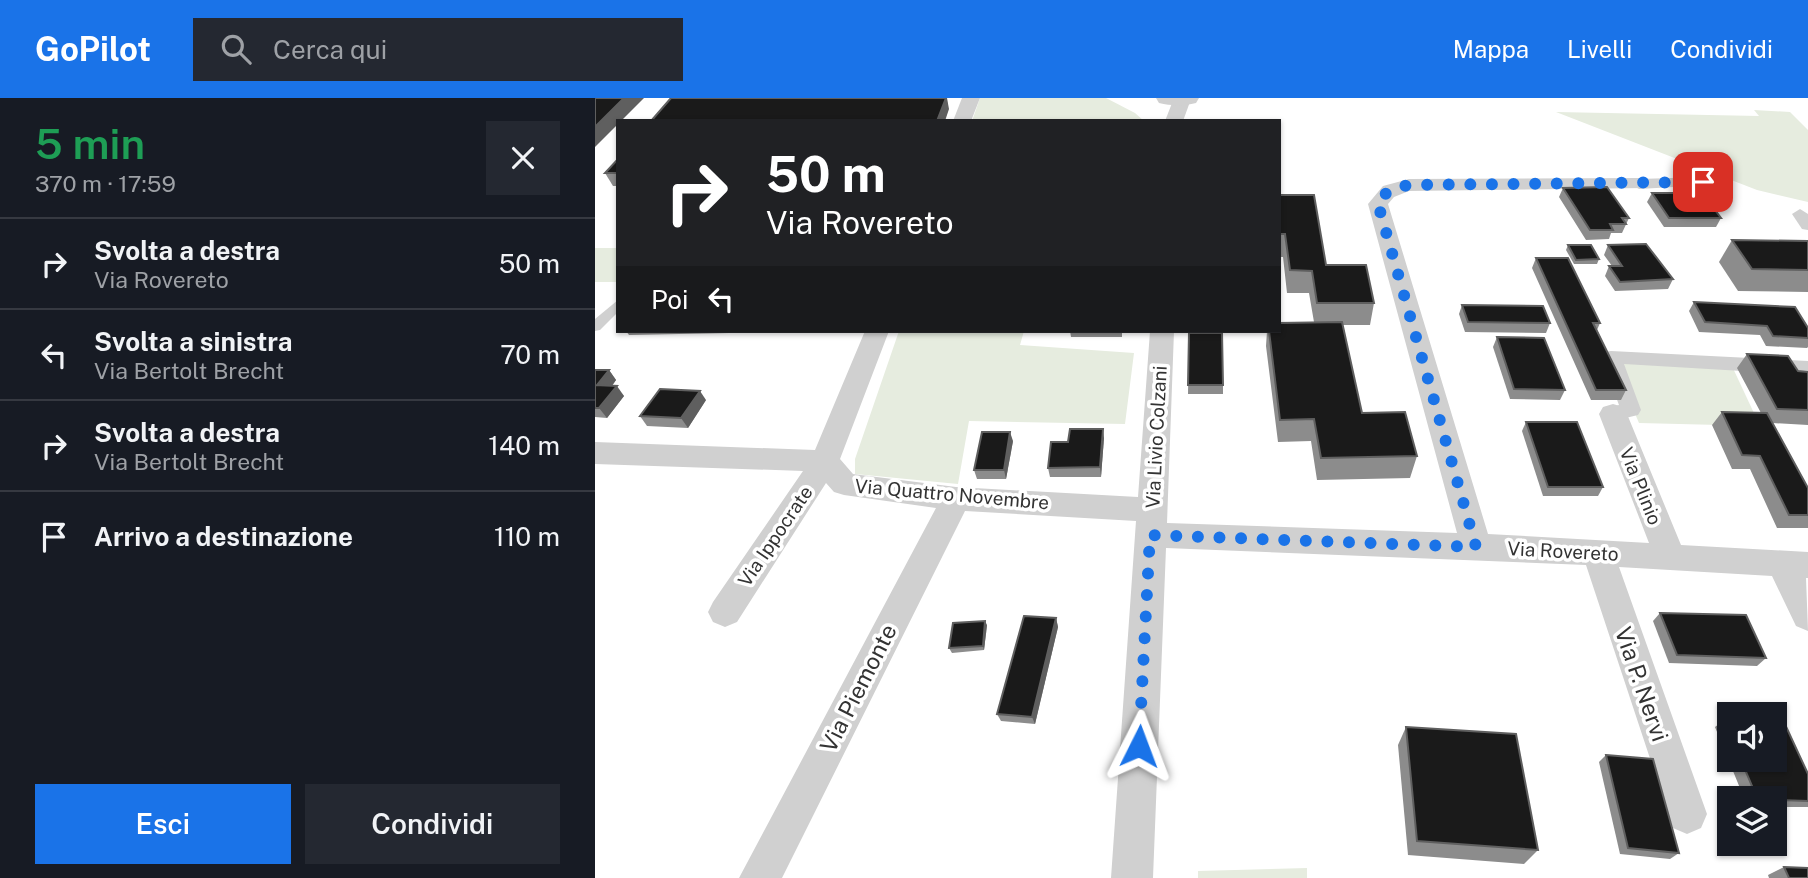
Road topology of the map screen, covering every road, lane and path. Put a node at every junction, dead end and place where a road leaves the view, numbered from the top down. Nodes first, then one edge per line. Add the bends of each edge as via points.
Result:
1 (971, 98) edge
2 (1167, 98) edge
3 (1188, 98) edge
4 (1182, 99) edge
5 (963, 119) edge
6 (1175, 119) edge
7 (1703, 182) dead end
8 (1639, 184) joint
9 (616, 306) edge
10 (595, 327) edge
11 (876, 333) edge
12 (1161, 333) edge
13 (1808, 368) edge
14 (1613, 414) joint
15 (595, 453) edge
16 (825, 461) junction
17 (956, 499) junction
18 (1151, 522) junction
19 (1476, 547) junction
20 (1598, 553) junction
21 (1669, 557) junction
22 (1795, 564) edge
23 (725, 612) dead end
24 (1808, 616) edge
25 (1687, 814) dead end
26 (760, 878) edge
27 (1132, 878) edge

1 - 5 street
2 - 4 street
3 - 4 street
4 - 6 street
7 - 8 street
8 - 19 street via 1409,185 1382,195 1378,204
9 - 10 lane
11 - 16 street, Via Ippocrate
12 - 18 street, Via Livio Colzani
13 - 14 street via 1611,357 1631,410
14 - 21 street, Via Plinio
15 - 16 street
16 - 17 street, Via Quattro Novembre via 844,484
16 - 23 street, Via Ippocrate
17 - 18 street, Via Quattro Novembre
17 - 26 street, Via Piemonte
18 - 19 street, Via Rovereto
18 - 27 street, Via Livio Colzani
19 - 20 street, Via Rovereto
20 - 21 street, Via Rovereto
20 - 25 street, Via P. Nervi
21 - 22 street, Via Rovereto
22 - 24 street

